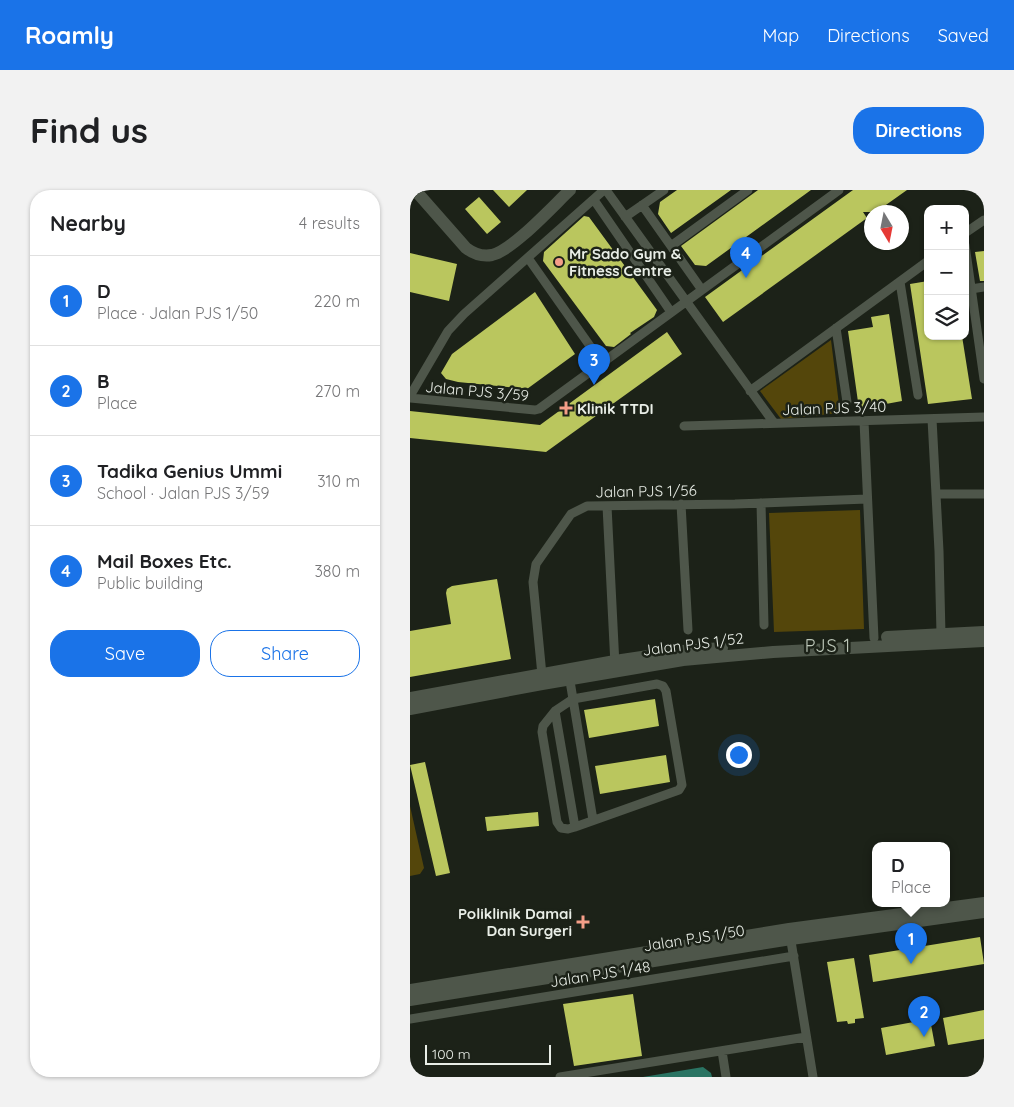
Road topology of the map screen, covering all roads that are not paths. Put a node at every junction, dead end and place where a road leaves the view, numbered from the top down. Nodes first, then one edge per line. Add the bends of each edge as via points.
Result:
1 (415, 190) edge
2 (570, 190) edge
3 (605, 190) edge
4 (664, 190) edge
5 (748, 190) edge
6 (839, 190) edge
7 (594, 200) junction
8 (642, 205) junction
9 (626, 217) junction
10 (984, 220) edge
11 (969, 230) edge
12 (671, 246) junction
13 (966, 250) edge
14 (528, 258) junction
15 (924, 264) edge
16 (900, 282) junction
17 (984, 287) edge
18 (972, 289) junction
19 (702, 290) junction
20 (686, 301) junction
21 (671, 312) junction
22 (836, 328) junction
23 (982, 354) edge
24 (602, 363) junction
25 (984, 379) edge
26 (750, 391) junction
27 (918, 395) dead end
28 (410, 397) edge
29 (847, 402) dead end
30 (984, 417) edge
31 (932, 419) junction
32 (864, 421) junction
33 (774, 423) junction
34 (684, 426) dead end
35 (936, 494) junction
36 (984, 494) edge
37 (867, 499) junction
38 (761, 503) junction
39 (681, 504) junction
40 (607, 506) junction
41 (764, 625) dead end
42 (688, 630) dead end
43 (984, 632) edge
44 (874, 638) junction
45 (927, 639) junction
46 (941, 639) junction
47 (984, 641) edge
48 (683, 655) junction
49 (615, 666) junction
50 (569, 674) junction
51 (542, 675) junction
52 (573, 699) junction
53 (413, 703) edge
54 (556, 711) junction
55 (593, 820) junction
56 (575, 827) junction
57 (984, 903) edge
58 (984, 912) edge
59 (790, 934) junction
60 (794, 956) junction
61 (598, 965) junction
62 (602, 988) junction
63 (410, 990) edge
64 (410, 1000) edge
65 (410, 1019) edge
66 (806, 1037) junction
67 (722, 1051) junction
68 (560, 1077) edge
69 (726, 1077) edge
70 (813, 1077) edge

1 - 2 street via 466,248 483,256 499,252 515,241
3 - 7 street, Jalan PJS 3/59
3 - 9 street
4 - 8 street
5 - 12 street
6 - 19 street, Jalan PJS 3/59
7 - 14 street, Jalan PJS 3/59
7 - 21 street
8 - 9 street
8 - 12 street
9 - 20 street
10 - 11 street
12 - 19 street
13 - 18 street
14 - 24 street
14 - 28 street, Jalan PJS 3/59 via 448,331
15 - 16 street
16 - 22 street
16 - 27 street
17 - 18 street
18 - 23 street
19 - 20 street, Jalan PJS 3/59
20 - 21 street, Jalan PJS 3/59
20 - 26 street
21 - 24 street, Jalan PJS 3/59
22 - 26 street
22 - 29 street
23 - 25 street
24 - 28 street, Jalan PJS 3/59 via 535,410
26 - 33 street
30 - 31 street, Jalan PJS 3/40
31 - 32 street, Jalan PJS 3/40
31 - 35 street
32 - 33 street, Jalan PJS 3/40
32 - 37 street
33 - 34 street, Jalan PJS 3/40
35 - 36 street
35 - 46 street
37 - 38 street, Jalan PJS 1/56
37 - 44 street
38 - 39 street, Jalan PJS 1/56
38 - 41 street
39 - 40 street, Jalan PJS 1/56
39 - 42 street
40 - 49 street
40 - 51 street, Jalan PJS 1/56 via 585,506 571,514 536,564 533,582
43 - 46 street, Jalan PJS 1/52
44 - 45 street, Jalan PJS 1/52
44 - 48 street, Jalan PJS 1/52
45 - 46 street, Jalan PJS 1/52
45 - 48 street, Jalan PJS 1/52 via 773,652
46 - 47 street, Jalan PJS 1/52
48 - 49 street, Jalan PJS 1/52
49 - 50 street, Jalan PJS 1/52
50 - 51 street, Jalan PJS 1/52
50 - 52 street
50 - 53 street, Jalan PJS 1/52
51 - 53 street, Jalan PJS 1/52
52 - 54 street
52 - 55 street
52 - 55 street via 657,684 663,686 682,785 679,790
54 - 56 street
54 - 56 street via 542,732 557,822 561,828
55 - 56 street
57 - 59 street, Jalan PJS 1/50
58 - 59 street, Jalan PJS 1/50
59 - 60 street
59 - 61 street, Jalan PJS 1/50
60 - 62 street, Jalan PJS 1/48
60 - 66 street
61 - 62 street
61 - 63 street, Jalan PJS 1/50
61 - 64 street, Jalan PJS 1/50
62 - 65 street, Jalan PJS 1/48
66 - 67 street
66 - 70 street
67 - 68 street
67 - 69 street

